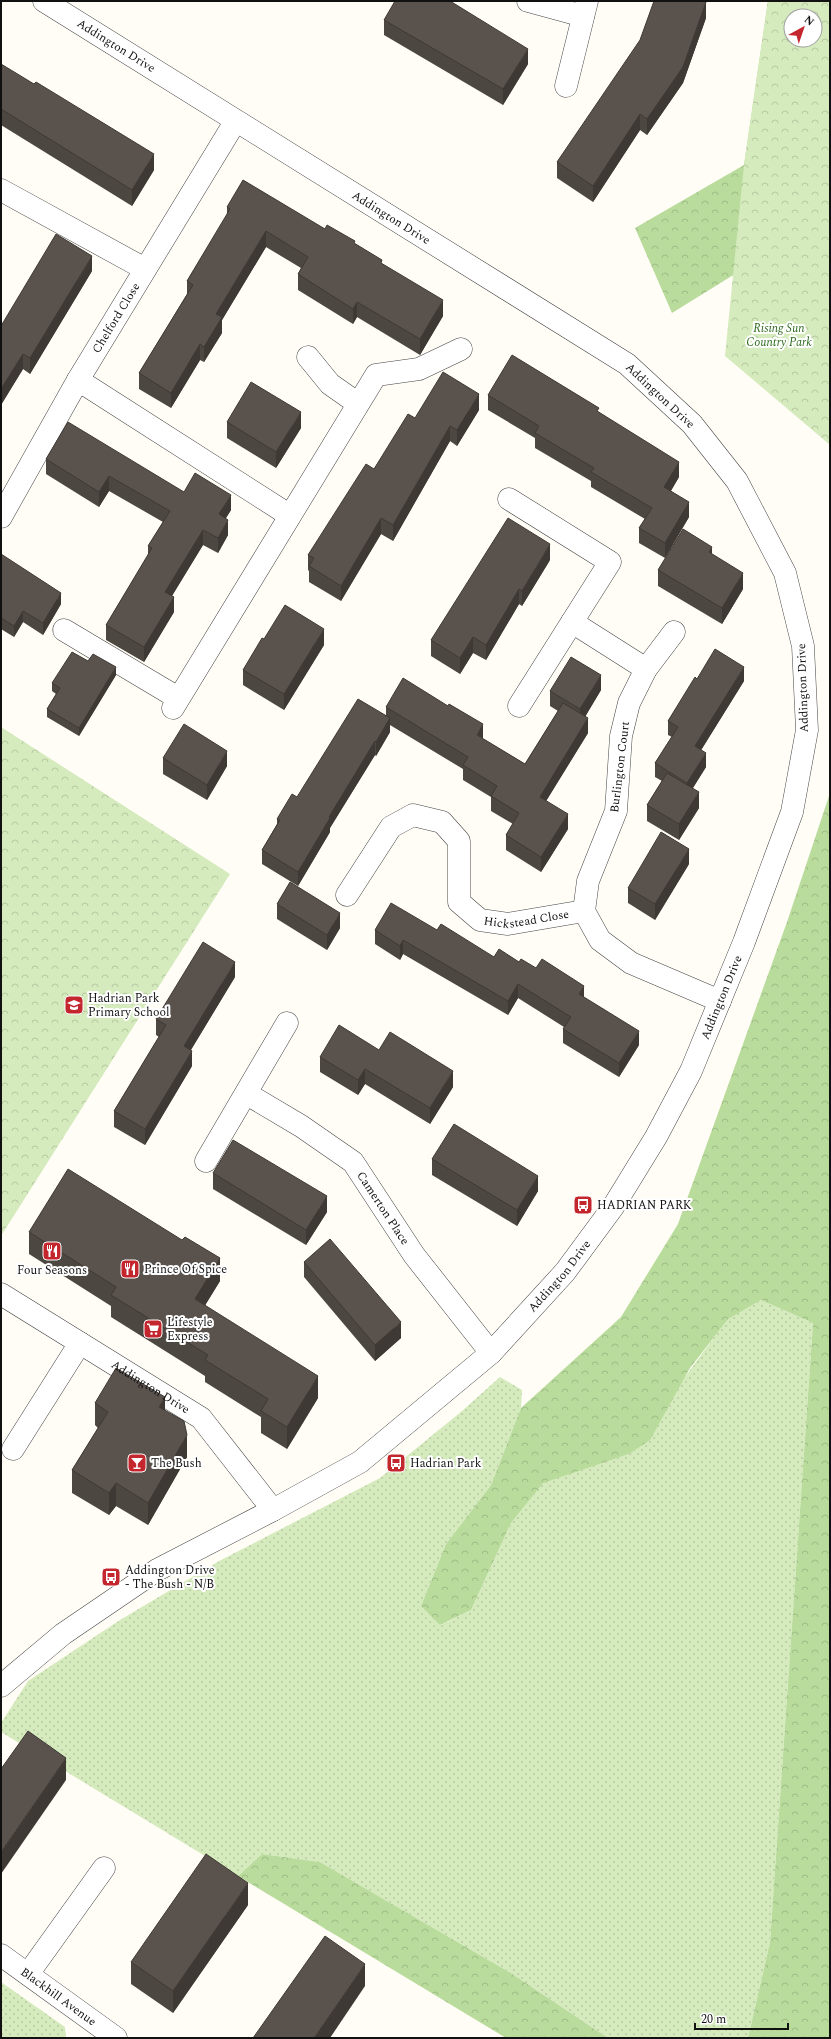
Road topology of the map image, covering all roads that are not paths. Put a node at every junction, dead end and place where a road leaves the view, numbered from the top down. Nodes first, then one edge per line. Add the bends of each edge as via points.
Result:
1 (44, 1) edge
2 (528, 1) edge
3 (585, 9) edge
4 (566, 86) dead end
5 (235, 122) junction
6 (1, 190) edge
7 (145, 269) junction
8 (461, 349) dead end
9 (308, 357) dead end
10 (78, 380) junction
11 (357, 403) junction
12 (509, 499) dead end
13 (289, 515) junction
14 (1, 516) edge
15 (572, 622) junction
16 (64, 630) dead end
17 (674, 632) dead end
18 (646, 669) junction
19 (519, 706) dead end
20 (347, 895) dead end
21 (584, 911) junction
22 (720, 1000) junction
23 (287, 1023) dead end
24 (247, 1094) junction
25 (206, 1161) dead end
26 (1, 1294) edge
27 (80, 1343) junction
28 (492, 1353) junction
29 (13, 1449) dead end
30 (273, 1510) junction
31 (1, 1686) edge
32 (104, 1868) dead end
33 (1, 1955) edge
34 (28, 1974) junction
35 (116, 2038) edge

1 - 5 street, Addington Drive
2 - 3 street
3 - 4 street
5 - 7 street, Chelford Close
5 - 22 street, Addington Drive via 627,364 692,424 736,481 785,573 803,646 807,730 792,812
6 - 7 street
7 - 10 street, Chelford Close
8 - 11 street via 419,369 376,375
9 - 11 street via 330,384
10 - 13 street
10 - 14 street, Chelford Close
11 - 13 street
12 - 15 street via 610,562
13 - 16 street via 176,703
15 - 18 street
15 - 19 street
17 - 18 street, Burlington Court
18 - 21 street, Burlington Court via 629,703 621,736 616,811 588,881
20 - 21 street, Hickstead Close via 391,827 413,815 442,822 459,841 459,902 480,920 508,924
21 - 22 street via 600,940 631,964
22 - 28 street, Addington Drive via 691,1071 656,1137 613,1207 565,1272
23 - 24 street
24 - 25 street
24 - 28 street, Camerton Place via 301,1126 353,1162 414,1255
26 - 27 street, Addington Drive
27 - 29 street
27 - 30 street, Addington Drive via 202,1418
28 - 30 street, Addington Drive via 360,1462
30 - 31 street, Addington Drive via 157,1570 129,1588 63,1634
32 - 34 street
33 - 34 street, Blackhill Avenue
34 - 35 street, Blackhill Avenue

